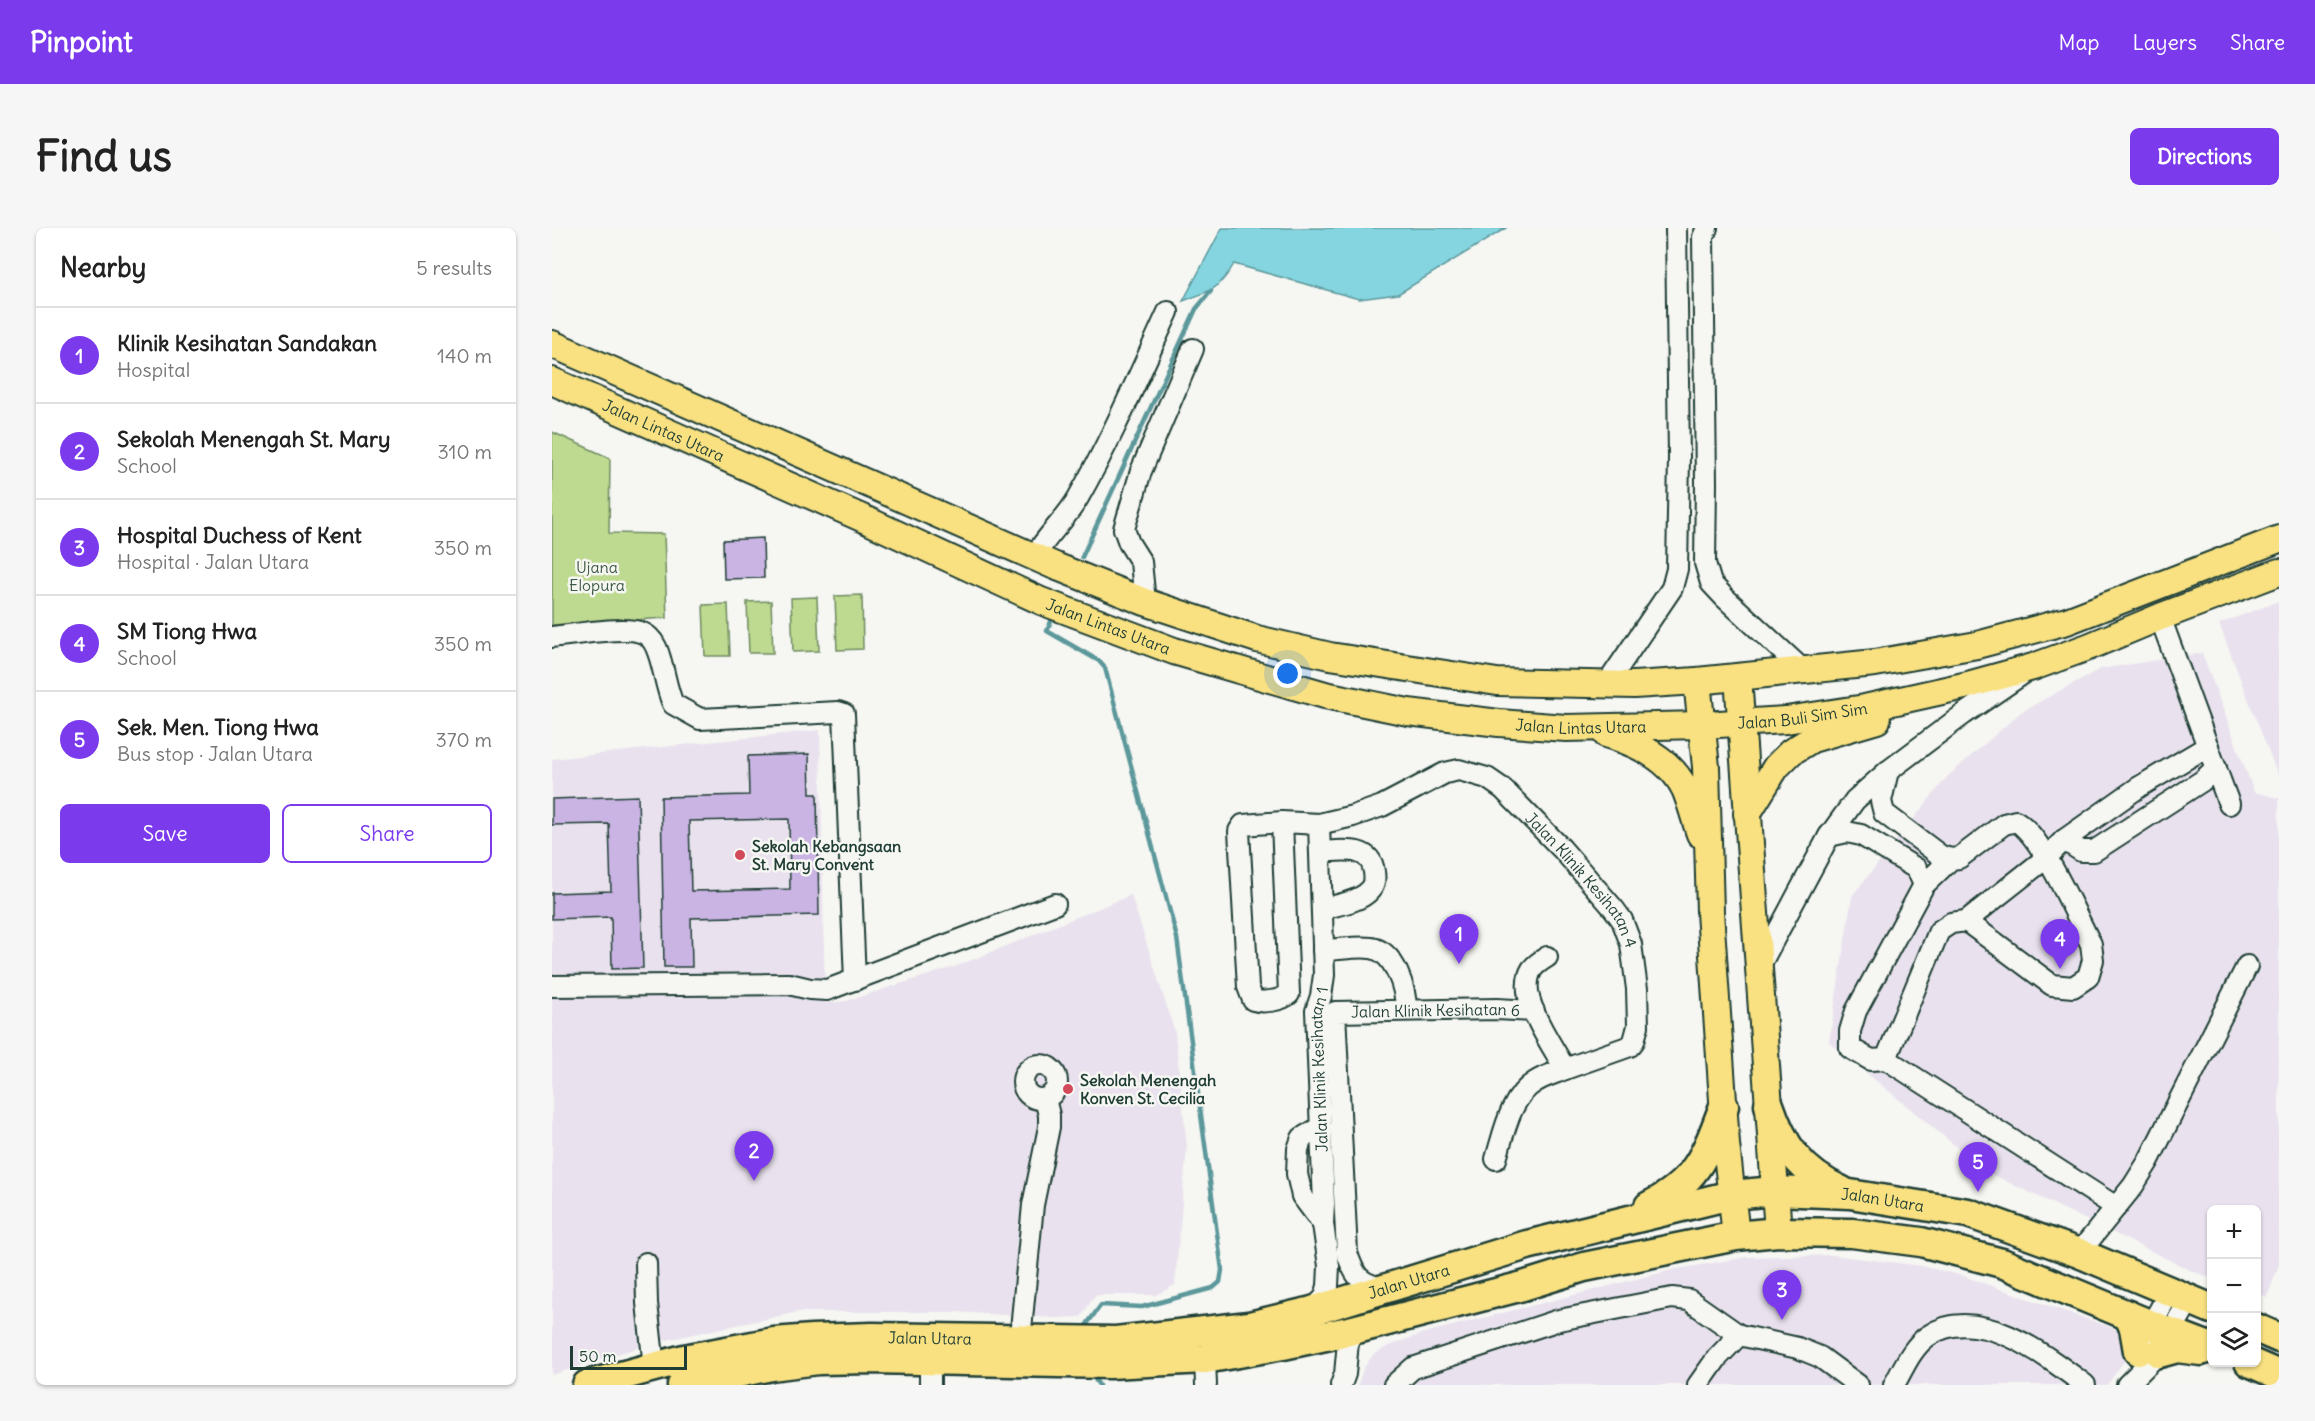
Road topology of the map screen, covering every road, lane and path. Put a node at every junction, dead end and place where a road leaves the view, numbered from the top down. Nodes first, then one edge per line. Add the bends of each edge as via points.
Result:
1 (1676, 228) edge
2 (1707, 228) edge
3 (1168, 312) dead end
4 (552, 344) edge
5 (1193, 349) dead end
6 (552, 381) edge
7 (2279, 539) edge
8 (1045, 561) junction
9 (2279, 572) edge
10 (1145, 602) junction
11 (2171, 613) junction
12 (552, 637) edge
13 (2033, 667) junction
14 (1804, 671) junction
15 (1738, 677) junction
16 (1697, 681) junction
17 (1607, 684) junction
18 (1964, 686) junction
19 (1741, 723) junction
20 (1702, 725) junction
21 (1566, 728) junction
22 (2208, 746) junction
23 (2216, 768) junction
24 (1888, 771) junction
25 (2229, 804) dead end
26 (1747, 814) junction
27 (1282, 822) junction
28 (1319, 824) junction
29 (1829, 836) junction
30 (2064, 840) junction
31 (1320, 852) junction
32 (2046, 858) junction
33 (1951, 859) junction
34 (1708, 860) junction
35 (1924, 885) junction
36 (1055, 904) dead end
37 (1322, 909) junction
38 (1966, 921) junction
39 (1323, 950) junction
40 (1547, 957) dead end
41 (2247, 966) dead end
42 (1758, 967) junction
43 (855, 980) junction
44 (552, 986) edge
45 (1406, 1010) junction
46 (1534, 1011) junction
47 (1886, 1059) junction
48 (1565, 1069) junction
49 (1045, 1099) dead end
50 (1769, 1105) junction
51 (1724, 1106) junction
52 (1496, 1159) dead end
53 (1775, 1191) junction
54 (1850, 1194) junction
55 (1731, 1195) junction
56 (2116, 1207) junction
57 (1618, 1222) junction
58 (1778, 1232) junction
59 (1736, 1236) junction
60 (1545, 1240) junction
61 (2079, 1253) junction
62 (646, 1263) dead end
63 (1576, 1270) junction
64 (1385, 1289) junction
65 (2190, 1300) edge
66 (1312, 1311) junction
67 (1349, 1330) junction
68 (2261, 1330) edge
69 (1738, 1335) junction
70 (2149, 1335) junction
71 (2279, 1338) edge
72 (1020, 1340) junction
73 (2207, 1347) edge
74 (1068, 1352) junction
75 (1113, 1353) junction
76 (2207, 1354) edge
77 (654, 1367) junction
78 (2261, 1367) edge
79 (1206, 1372) edge
80 (930, 1373) edge
81 (2279, 1375) edge
82 (1402, 1383) edge
83 (587, 1385) edge
84 (682, 1385) edge
85 (1341, 1385) edge
86 (1698, 1385) edge
87 (1857, 1385) edge
88 (1894, 1385) edge
89 (2085, 1385) edge
90 (2126, 1385) edge

1 - 17 street via 1677,569 1664,602
2 - 14 street via 1703,237 1705,563 1711,583
3 - 8 street via 1141,376 1077,500 1042,544
4 - 8 main road, Jalan Lintas Utara
5 - 10 street via 1141,471 1124,530 1141,562
6 - 21 main road, Jalan Lintas Utara via 1041,601 1174,651 1325,695 1408,712
7 - 14 main road via 2067,621 1977,645
8 - 10 main road, Jalan Lintas Utara
9 - 11 main road, Jalan Buli Sim Sim
10 - 17 main road, Jalan Lintas Utara via 1257,639 1330,656 1497,682
11 - 13 main road, Jalan Buli Sim Sim
11 - 22 street
12 - 43 street via 619,631 643,633 654,641 674,704 700,718 844,714
13 - 18 main road, Jalan Buli Sim Sim
13 - 24 street
14 - 15 main road
15 - 16 main road
15 - 19 main road
16 - 17 main road, Jalan Lintas Utara
16 - 20 main road
18 - 19 main road, Jalan Buli Sim Sim via 1844,711
18 - 26 main road via 1932,702 1812,739 1776,767
19 - 20 main road, Jalan Lintas Utara
19 - 26 main road, Jalan Buli Sim Sim
20 - 21 main road, Jalan Lintas Utara
20 - 34 main road
21 - 34 main road via 1627,740 1665,763 1684,788
22 - 23 street
22 - 30 street via 2139,787
23 - 25 street
23 - 30 street via 2094,851 2081,851
24 - 29 street via 1855,800
24 - 33 street via 1881,801 1884,813 1941,856
26 - 42 main road, Jalan Buli Sim Sim
27 - 27 street via 1243,825 1239,831 1248,987 1251,997 1260,1002 1286,997 1289,988
27 - 28 street
28 - 31 street, Jalan Klinik Kesihatan 1
28 - 48 street, Jalan Klinik Kesihatan 4 via 1382,806 1445,772 1459,770 1487,778 1503,789 1614,909 1631,944 1637,988 1638,1026 1634,1041 1630,1046
29 - 35 street via 1847,832 1861,835 1917,869
29 - 42 street
30 - 32 street
31 - 37 street, Jalan Klinik Kesihatan 1
31 - 37 street via 1353,850 1369,859 1374,869 1370,890 1358,898
32 - 33 street via 2026,827 2016,821 2004,824 1959,858
32 - 38 street
32 - 38 street via 2091,944 2093,960 2088,977 2073,987 2052,985
33 - 35 street
34 - 51 main road
35 - 47 street via 1856,1011 1850,1031 1851,1048 1871,1060
36 - 43 street
37 - 39 street, Jalan Klinik Kesihatan 1
38 - 47 street via 1951,923 1939,931
39 - 45 street via 1381,951 1398,972 1406,995
39 - 66 street, Jalan Klinik Kesihatan 1 via 1324,975 1316,1011 1323,1224 1329,1266 1325,1297
40 - 46 street via 1533,966 1528,979 1528,999
41 - 56 street via 2157,1145
42 - 50 main road, Jalan Buli Sim Sim
43 - 44 street via 827,990 789,984
45 - 46 street, Jalan Klinik Kesihatan 6
45 - 64 street, Jalan Klinik Kesihatan 6 via 1335,1012 1347,1254 1355,1275 1366,1284
46 - 48 street
47 - 56 street
48 - 52 street via 1535,1082 1518,1099
49 - 72 street via 1049,1127 1033,1205
50 - 53 main road, Jalan Buli Sim Sim
50 - 54 highway via 1776,1128 1796,1158 1823,1182
51 - 55 main road
51 - 57 highway via 1713,1136 1688,1180 1662,1200
53 - 54 highway, Jalan Utara
53 - 55 highway, Jalan Utara
53 - 58 main road, Jalan Buli Sim Sim
54 - 61 highway, Jalan Utara via 1968,1213
55 - 57 highway, Jalan Utara
55 - 59 main road
56 - 61 street
57 - 60 highway, Jalan Utara
58 - 59 highway, Jalan Utara
58 - 70 highway, Jalan Utara via 1852,1233 1921,1242 2002,1263
59 - 63 highway, Jalan Utara
60 - 63 highway via 1575,1259
60 - 64 highway, Jalan Utara
61 - 65 highway, Jalan Utara
62 - 77 street
63 - 67 highway, Jalan Utara
64 - 66 highway, Jalan Utara
65 - 70 street
66 - 75 highway, Jalan Utara
67 - 79 highway, Jalan Utara via 1283,1346
67 - 85 street
68 - 71 highway
69 - 82 street via 1689,1300 1657,1299 1559,1320 1413,1368
69 - 86 street
69 - 87 street via 1820,1356
70 - 73 highway, Jalan Utara
70 - 76 highway via 2177,1348
70 - 90 street
72 - 74 highway, Jalan Utara
72 - 77 highway, Jalan Utara via 812,1339 742,1347
74 - 75 highway, Jalan Utara
74 - 80 highway, Jalan Utara
75 - 79 highway, Jalan Utara
77 - 83 highway, Jalan Utara
78 - 81 highway
80 - 84 highway, Jalan Utara via 872,1359 818,1360
88 - 89 street via 1918,1344 1929,1335 1959,1326 1977,1326 2029,1346

